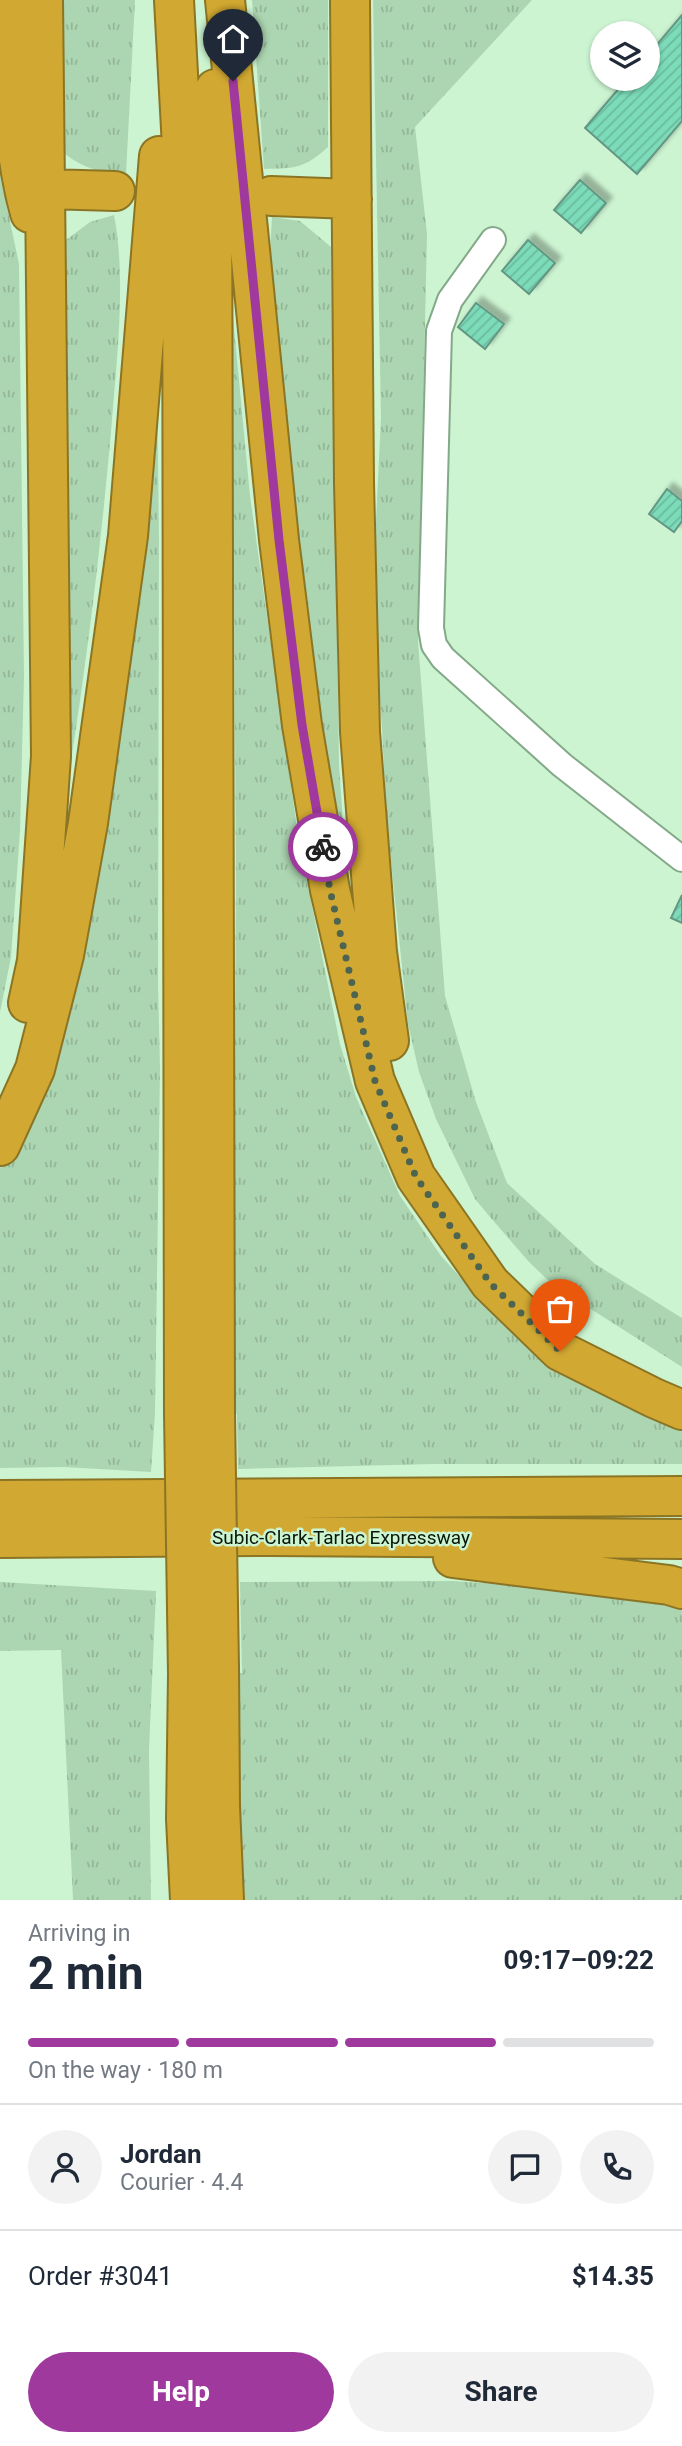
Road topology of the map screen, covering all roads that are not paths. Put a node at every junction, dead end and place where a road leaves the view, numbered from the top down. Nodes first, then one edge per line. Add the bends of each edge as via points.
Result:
1 (13, 0) edge
2 (43, 0) edge
3 (172, 0) edge
4 (223, 0) edge
5 (350, 0) edge
6 (46, 189) junction
7 (115, 191) dead end
8 (271, 196) dead end
9 (352, 199) junction
10 (493, 240) dead end
11 (47, 272) junction
12 (682, 859) edge
13 (0, 1121) edge
14 (0, 1146) edge
15 (416, 1177) junction
16 (682, 1410) edge
17 (200, 1413) junction
18 (682, 1496) edge
19 (0, 1500) edge
20 (270, 1536) junction
21 (0, 1538) edge
22 (682, 1539) edge
23 (682, 1589) edge
24 (203, 1671) junction
25 (190, 1900) edge
26 (224, 1900) edge

1 - 11 highway via 17,156
2 - 6 highway
3 - 14 highway via 128,536 88,823 64,955 35,1069
3 - 17 highway via 182,147
4 - 15 highway via 302,725 330,890 375,1081
4 - 17 highway via 212,136
5 - 9 highway
6 - 7 highway
6 - 11 highway
8 - 9 highway
9 - 15 highway via 360,732 380,978
10 - 12 street via 450,300 439,331 434,645 562,765
11 - 13 highway via 51,756 37,961
15 - 16 highway via 490,1283 560,1351
17 - 24 highway, bridge
18 - 19 highway, Subic-Clark-Tarlac Expressway
20 - 21 highway, Subic-Clark-Tarlac Expressway
20 - 22 highway, Subic-Clark-Tarlac Expressway
20 - 23 highway
24 - 25 highway via 186,1819
24 - 26 highway

